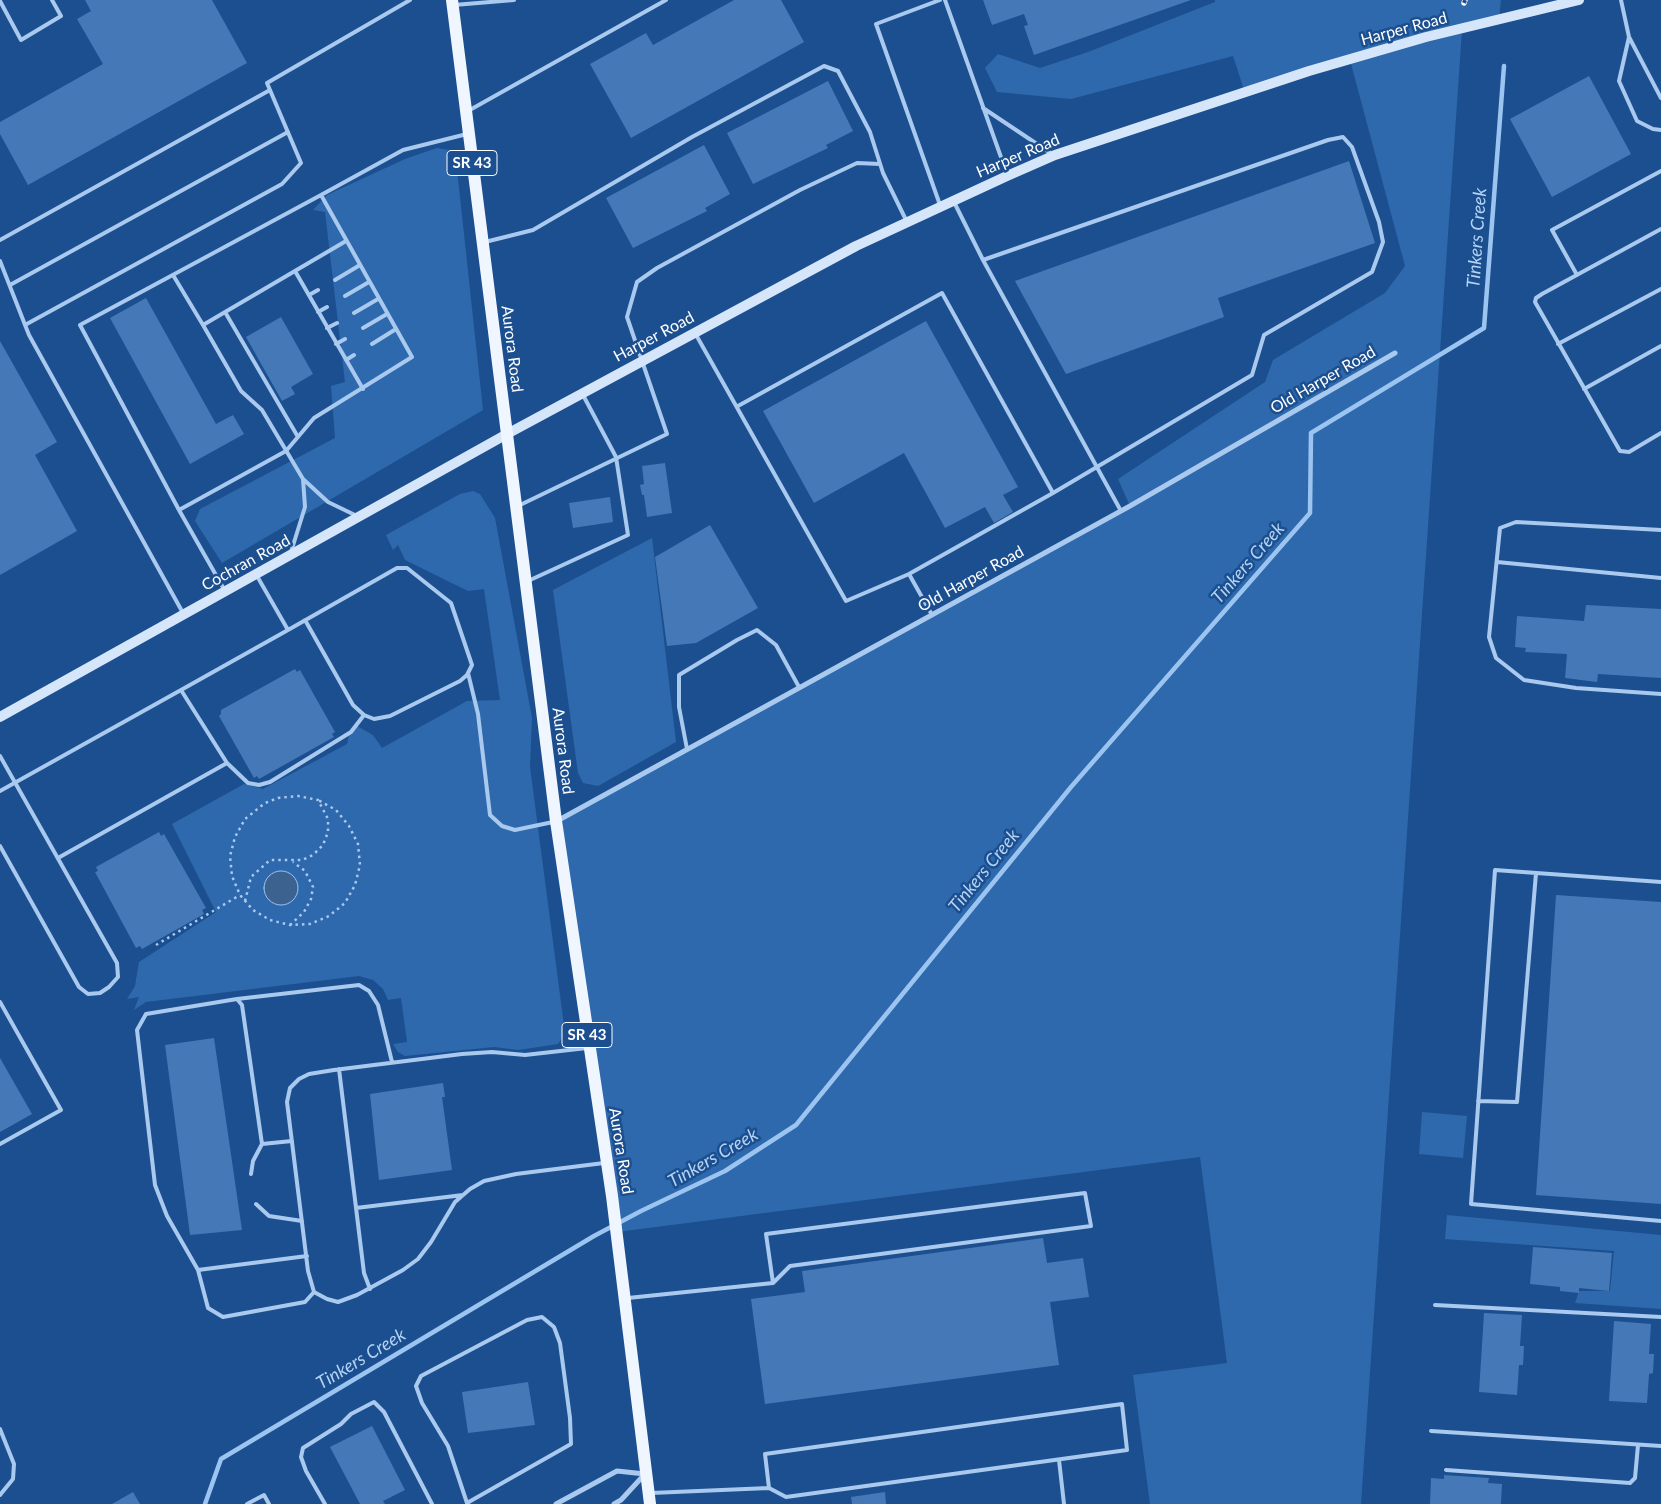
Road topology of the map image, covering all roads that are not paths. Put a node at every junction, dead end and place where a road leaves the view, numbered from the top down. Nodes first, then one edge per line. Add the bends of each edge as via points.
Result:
1 (52, 0) edge
2 (410, 0) edge
3 (514, 0) edge
4 (666, 0) edge
5 (940, 0) edge
6 (945, 0) edge
7 (1578, 0) edge
8 (1621, 0) edge
9 (0, 1) edge
10 (452, 2) edge
11 (1629, 37) junction
12 (270, 90) junction
13 (1661, 98) edge
14 (983, 108) junction
15 (466, 112) junction
16 (1661, 130) edge
17 (288, 132) junction
18 (469, 134) junction
19 (1055, 155) junction
20 (880, 164) junction
21 (1661, 171) edge
22 (1008, 176) junction
23 (321, 195) junction
24 (953, 201) junction
25 (941, 206) junction
26 (906, 222) junction
27 (1661, 229) edge
28 (0, 240) edge
29 (346, 241) junction
30 (482, 242) junction
31 (983, 260) junction
32 (0, 261) edge
33 (360, 265) junction
34 (295, 271) junction
35 (173, 275) junction
36 (1577, 275) junction
37 (335, 280) dead end
38 (369, 282) junction
39 (10, 285) junction
40 (1661, 289) edge
41 (318, 290) dead end
42 (309, 295) junction
43 (346, 296) dead end
44 (378, 299) junction
45 (327, 307) dead end
46 (226, 312) junction
47 (318, 312) junction
48 (354, 313) dead end
49 (387, 314) junction
50 (337, 323) dead end
51 (25, 325) junction
52 (203, 325) junction
53 (328, 328) junction
54 (363, 328) dead end
55 (396, 329) junction
56 (694, 332) junction
57 (345, 339) dead end
58 (336, 344) junction
59 (372, 344) dead end
60 (1558, 344) junction
61 (1661, 346) edge
62 (1394, 353) dead end
63 (354, 355) dead end
64 (346, 360) junction
65 (643, 360) junction
66 (363, 389) junction
67 (1584, 389) junction
68 (582, 393) junction
69 (738, 406) junction
70 (1661, 433) edge
71 (507, 434) junction
72 (298, 437) junction
73 (286, 451) junction
74 (616, 457) junction
75 (1098, 467) junction
76 (303, 479) junction
77 (1052, 493) junction
78 (516, 507) junction
79 (179, 510) junction
80 (1121, 511) junction
81 (359, 516) junction
82 (1661, 530) edge
83 (290, 555) junction
84 (1497, 562) junction
85 (256, 574) junction
86 (909, 574) junction
87 (1661, 578) edge
88 (526, 582) junction
89 (225, 591) junction
90 (184, 614) junction
91 (932, 614) junction
92 (305, 620) junction
93 (288, 630) junction
94 (468, 673) junction
95 (800, 687) junction
96 (181, 690) junction
97 (1661, 694) edge
98 (364, 715) junction
99 (0, 717) edge
100 (687, 749) junction
101 (0, 756) edge
102 (227, 763) junction
103 (15, 782) junction
104 (0, 791) edge
105 (556, 821) junction
106 (0, 846) edge
107 (58, 858) junction
108 (1536, 873) junction
109 (1661, 882) edge
110 (237, 999) junction
111 (0, 1002) edge
112 (589, 1048) junction
113 (392, 1062) junction
114 (340, 1069) junction
115 (1478, 1101) junction
116 (292, 1141) junction
117 (0, 1144) edge
118 (262, 1144) junction
119 (606, 1163) junction
120 (251, 1174) dead end
121 (464, 1194) junction
122 (256, 1204) dead end
123 (356, 1208) junction
124 (302, 1221) junction
125 (1661, 1221) edge
126 (307, 1256) junction
127 (198, 1270) junction
128 (773, 1284) junction
129 (370, 1288) junction
130 (314, 1292) junction
131 (625, 1298) junction
132 (1434, 1305) dead end
133 (1661, 1317) edge
134 (0, 1429) edge
135 (1431, 1431) dead end
136 (1638, 1445) junction
137 (1661, 1446) edge
138 (1059, 1460) junction
139 (1446, 1470) dead end
140 (645, 1474) junction
141 (769, 1488) junction
142 (0, 1495) edge
143 (649, 1499) edge
144 (467, 1503) edge
145 (247, 1504) edge
146 (269, 1504) edge
147 (325, 1504) edge
148 (432, 1504) edge
149 (556, 1504) edge
150 (614, 1504) edge
151 (1064, 1504) edge

1 - 9 lane via 61,16 22,40
2 - 12 lane via 266,83
3 - 10 lane
4 - 15 lane
5 - 25 lane via 876,24
6 - 14 lane
7 - 19 street, Harper Road via 1426,37 1309,71
8 - 11 lane
10 - 15 main road, Aurora Road / SR 43
11 - 13 lane
11 - 16 lane via 1619,81 1637,121
12 - 17 lane
12 - 28 lane
14 - 19 lane
14 - 22 lane
15 - 18 main road, Aurora Road / SR 43
17 - 39 lane
17 - 51 lane via 301,163 282,184
18 - 23 lane via 403,150
18 - 30 main road, Aurora Road / SR 43
19 - 22 street, Harper Road
20 - 26 lane
20 - 30 lane via 870,132 838,71 824,66 692,137 533,230
20 - 65 lane via 857,163 800,190 637,282 627,317
21 - 36 lane via 1552,230
22 - 24 street, Harper Road
23 - 29 lane
23 - 35 lane
24 - 25 street, Harper Road
24 - 31 lane
25 - 26 street, Harper Road
26 - 56 street, Harper Road
27 - 36 lane
29 - 33 lane
29 - 34 lane
30 - 71 main road, Aurora Road / SR 43
31 - 75 lane
31 - 75 lane via 1328,140 1343,137 1352,148 1380,222 1384,242 1372,272 1264,334 1252,375
32 - 39 lane
33 - 37 lane
33 - 38 lane
34 - 42 lane
34 - 46 lane
35 - 52 lane
35 - 79 lane via 80,325
36 - 60 lane via 1536,298 1535,302
38 - 43 lane
38 - 44 lane
39 - 51 lane
40 - 60 lane
41 - 42 lane
42 - 47 lane
44 - 48 lane
44 - 49 lane
45 - 47 lane
46 - 52 lane
46 - 72 lane
47 - 53 lane
49 - 54 lane
49 - 55 lane
50 - 53 lane
51 - 90 lane
52 - 73 lane via 241,391 262,410
53 - 58 lane
55 - 59 lane
55 - 66 lane via 412,357
56 - 65 street, Harper Road
56 - 69 lane
57 - 58 lane
58 - 64 lane
60 - 67 lane
61 - 67 lane
62 - 80 street, Old Harper Road
63 - 64 lane
64 - 66 lane
65 - 68 street, Harper Road
65 - 74 lane via 667,434
66 - 72 lane via 314,418
67 - 70 lane via 1620,452 1629,452
68 - 71 street, Harper Road
68 - 74 lane
69 - 77 lane via 942,293
69 - 86 lane via 846,601
71 - 78 main road, Aurora Road / SR 43
71 - 81 street, Cochran Road
72 - 73 lane
73 - 76 lane
73 - 79 lane
74 - 78 lane
74 - 88 lane via 628,535
75 - 77 lane
75 - 80 lane
76 - 81 lane via 328,502
76 - 83 lane via 305,507
77 - 86 lane
78 - 88 main road, Aurora Road / SR 43
79 - 89 lane
80 - 91 street, Old Harper Road
81 - 83 street, Cochran Road
82 - 84 lane via 1516,522 1500,528
83 - 85 street, Cochran Road
84 - 87 lane
84 - 97 lane via 1489,637 1496,658 1524,680 1576,688
85 - 89 street, Cochran Road
85 - 93 lane
86 - 91 lane
88 - 105 main road, Aurora Road / SR 43
89 - 90 street, Cochran Road
90 - 99 street, Cochran Road
91 - 95 street, Old Harper Road
92 - 93 lane
92 - 94 lane via 397,568 407,568 451,603 472,665
92 - 98 lane via 353,705
93 - 96 lane
94 - 98 lane via 460,681 390,716 374,719
94 - 105 lane via 478,714 490,815 502,826 515,830
95 - 100 street, Old Harper Road
95 - 100 lane via 776,645 757,630 736,640 680,674 680,707
96 - 102 lane
96 - 103 lane
98 - 102 lane via 352,732 270,782 248,783
100 - 105 street, Old Harper Road
101 - 103 lane
102 - 107 lane
103 - 104 lane
103 - 107 lane
105 - 112 main road, Aurora Road / SR 43
106 - 107 lane via 79,987 88,994 100,993 118,978 117,963
108 - 109 lane
108 - 115 lane via 1517,1102
108 - 115 lane via 1495,870
110 - 113 lane via 359,985 369,991 378,1005
110 - 118 lane via 242,1005
110 - 127 lane via 146,1014 137,1030 155,1185
111 - 117 lane via 61,1110
112 - 113 lane via 525,1055 462,1054
112 - 119 main road, Aurora Road / SR 43
113 - 114 lane
114 - 116 lane via 309,1074 290,1088 287,1102
114 - 123 lane
115 - 125 lane via 1471,1204
116 - 118 lane
116 - 124 lane
118 - 120 lane via 253,1161
119 - 121 lane via 516,1174 484,1182
119 - 131 main road, Aurora Road / SR 43
121 - 123 lane
121 - 129 lane via 455,1202 418,1259
122 - 124 lane via 269,1216
123 - 129 lane via 364,1272
124 - 126 lane
126 - 127 lane
126 - 130 lane
127 - 130 lane via 208,1308 223,1317 305,1302
128 - 128 lane via 766,1234 1085,1193 1091,1226 790,1266
128 - 131 lane
129 - 130 lane via 338,1302
131 - 140 main road, Aurora Road / SR 43
132 - 133 lane
134 - 142 lane via 14,1464 14,1479
135 - 136 lane
136 - 137 lane
136 - 139 lane via 1635,1478 1630,1483
138 - 141 lane via 786,1497
138 - 141 lane via 1127,1450 1122,1404 765,1454
138 - 151 lane
140 - 143 main road, Aurora Road / SR 43
140 - 149 street via 617,1471
140 - 150 street
141 - 143 lane
144 - 144 lane via 448,1446 422,1403 416,1386 421,1376 527,1320 542,1317 554,1327 560,1343 571,1444
145 - 146 lane via 264,1495
147 - 148 lane via 306,1471 301,1457 302,1448 374,1402 384,1412

